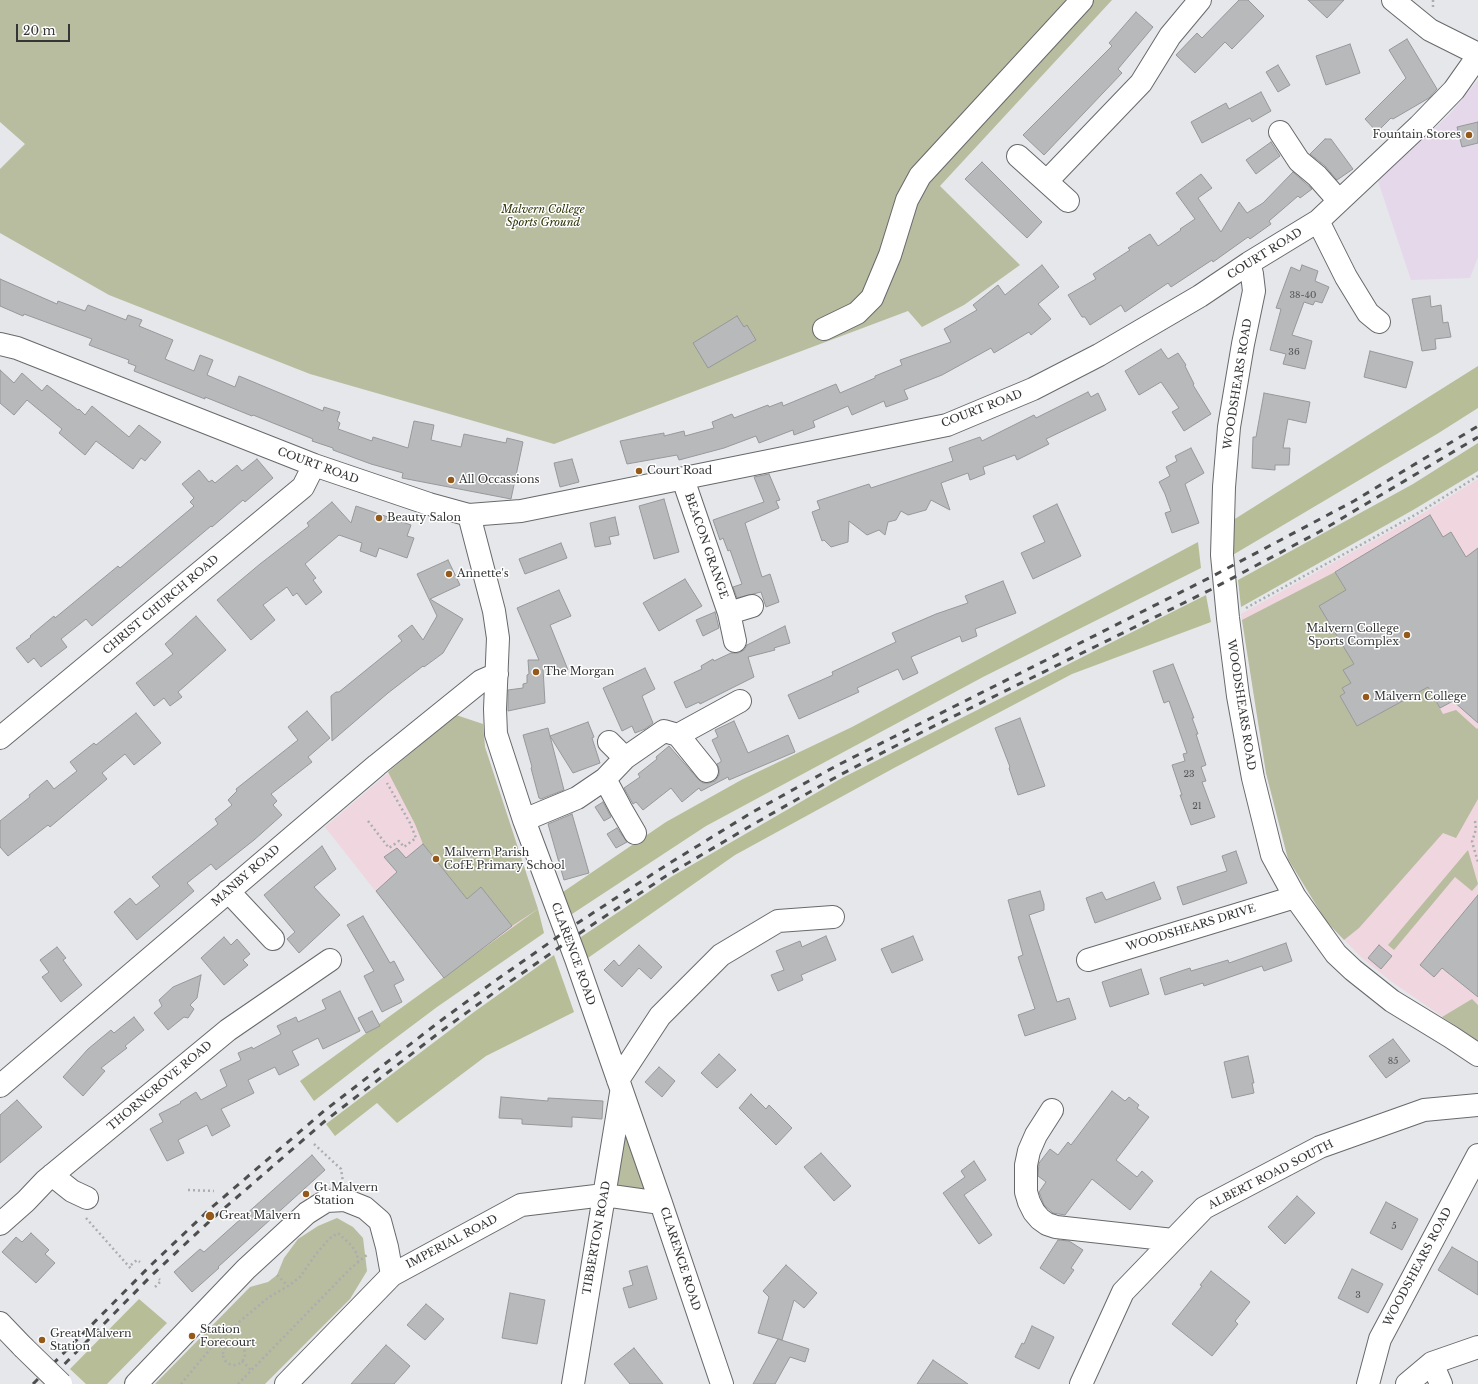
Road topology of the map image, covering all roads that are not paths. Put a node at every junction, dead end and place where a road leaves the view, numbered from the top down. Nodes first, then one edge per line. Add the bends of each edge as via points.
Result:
1 (1082, 0) edge
2 (1200, 0) edge
3 (1393, 0) edge
4 (1478, 55) edge
5 (1280, 132) dead end
6 (1018, 156) dead end
7 (1047, 181) junction
8 (1068, 201) dead end
9 (1339, 201) junction
10 (1318, 220) junction
11 (1249, 264) junction
12 (1379, 322) dead end
13 (824, 329) dead end
14 (0, 344) edge
15 (314, 465) junction
16 (683, 479) junction
17 (469, 515) junction
18 (752, 606) dead end
19 (729, 613) junction
20 (735, 641) dead end
21 (497, 674) junction
22 (740, 702) dead end
23 (671, 733) junction
24 (0, 738) edge
25 (609, 742) dead end
26 (625, 758) junction
27 (707, 772) dead end
28 (605, 778) junction
29 (524, 820) junction
30 (636, 833) dead end
31 (228, 891) junction
32 (1295, 897) junction
33 (832, 917) dead end
34 (273, 939) dead end
35 (330, 960) dead end
36 (1088, 960) dead end
37 (1478, 1055) edge
38 (0, 1086) edge
39 (620, 1086) junction
40 (1478, 1105) edge
41 (1052, 1110) dead end
42 (1478, 1155) edge
43 (52, 1175) junction
44 (604, 1195) junction
45 (87, 1198) road end
46 (661, 1203) junction
47 (0, 1224) edge
48 (1173, 1240) junction
49 (392, 1274) junction
50 (0, 1323) edge
51 (1478, 1347) edge
52 (1432, 1363) junction
53 (61, 1384) edge
54 (136, 1384) edge
55 (286, 1384) edge
56 (573, 1384) edge
57 (722, 1384) edge
58 (1080, 1384) edge
59 (1368, 1384) edge
60 (1407, 1384) edge
61 (1441, 1384) edge

1 - 13 street via 920,176 907,200 890,255 872,298 856,313
2 - 7 street via 1170,36 1141,83
3 - 4 street via 1430,30
4 - 9 street, COURT ROAD via 1454,90
5 - 9 street via 1299,161 1317,176
6 - 7 street
7 - 8 street
9 - 10 street, COURT ROAD
10 - 11 street, COURT ROAD
10 - 12 street via 1346,277 1368,312
11 - 16 street, COURT ROAD via 1099,355 1033,389 947,425
11 - 32 street, WOODSHEARS ROAD via 1254,291 1229,427 1222,555 1238,696 1253,778 1272,855
14 - 15 street, COURT ROAD via 16,348 214,433
15 - 17 street, COURT ROAD
15 - 24 street, CHRIST CHURCH ROAD via 304,487
16 - 17 street, COURT ROAD via 520,511
16 - 19 street, BEACON GRANGE
17 - 21 street, CLARENCE ROAD via 494,611 498,638
18 - 19 street, BEACON GRANGE
19 - 20 street, BEACON GRANGE
21 - 29 street, CLARENCE ROAD via 496,734
21 - 31 street, MANBY ROAD via 481,681
22 - 23 street
23 - 26 street
23 - 27 street
25 - 26 street
26 - 28 street
28 - 29 street via 577,798
28 - 30 street
29 - 39 street, CLARENCE ROAD via 576,958
31 - 34 street
31 - 38 street, MANBY ROAD
32 - 36 street, WOODSHEARS DRIVE
32 - 37 street, WOODSHEARS ROAD via 1336,954 1353,970 1392,1001
33 - 39 street via 778,921 721,955 660,1016
35 - 43 street, THORNGROVE ROAD via 228,1030
39 - 44 street, TIBBERTON ROAD
39 - 46 street, CLARENCE ROAD
40 - 48 street, ALBERT ROAD SOUTH via 1424,1110 1320,1147 1204,1208
41 - 48 street via 1036,1135 1026,1165 1026,1192 1031,1207 1040,1219 1056,1227
42 - 59 street, WOODSHEARS ROAD via 1380,1339
43 - 45 street via 72,1191
43 - 47 street, THORNGROVE ROAD
44 - 46 street, IMPERIAL ROAD
44 - 49 street, IMPERIAL ROAD via 521,1205
44 - 56 street, TIBBERTON ROAD
46 - 57 street, CLARENCE ROAD
48 - 58 street, ALBERT ROAD SOUTH via 1123,1292
49 - 54 street via 380,1220 365,1208 345,1200 326,1202 307,1213 246,1269
49 - 55 street, IMPERIAL ROAD
50 - 53 street, bridge
51 - 52 street
52 - 60 street
52 - 61 street

